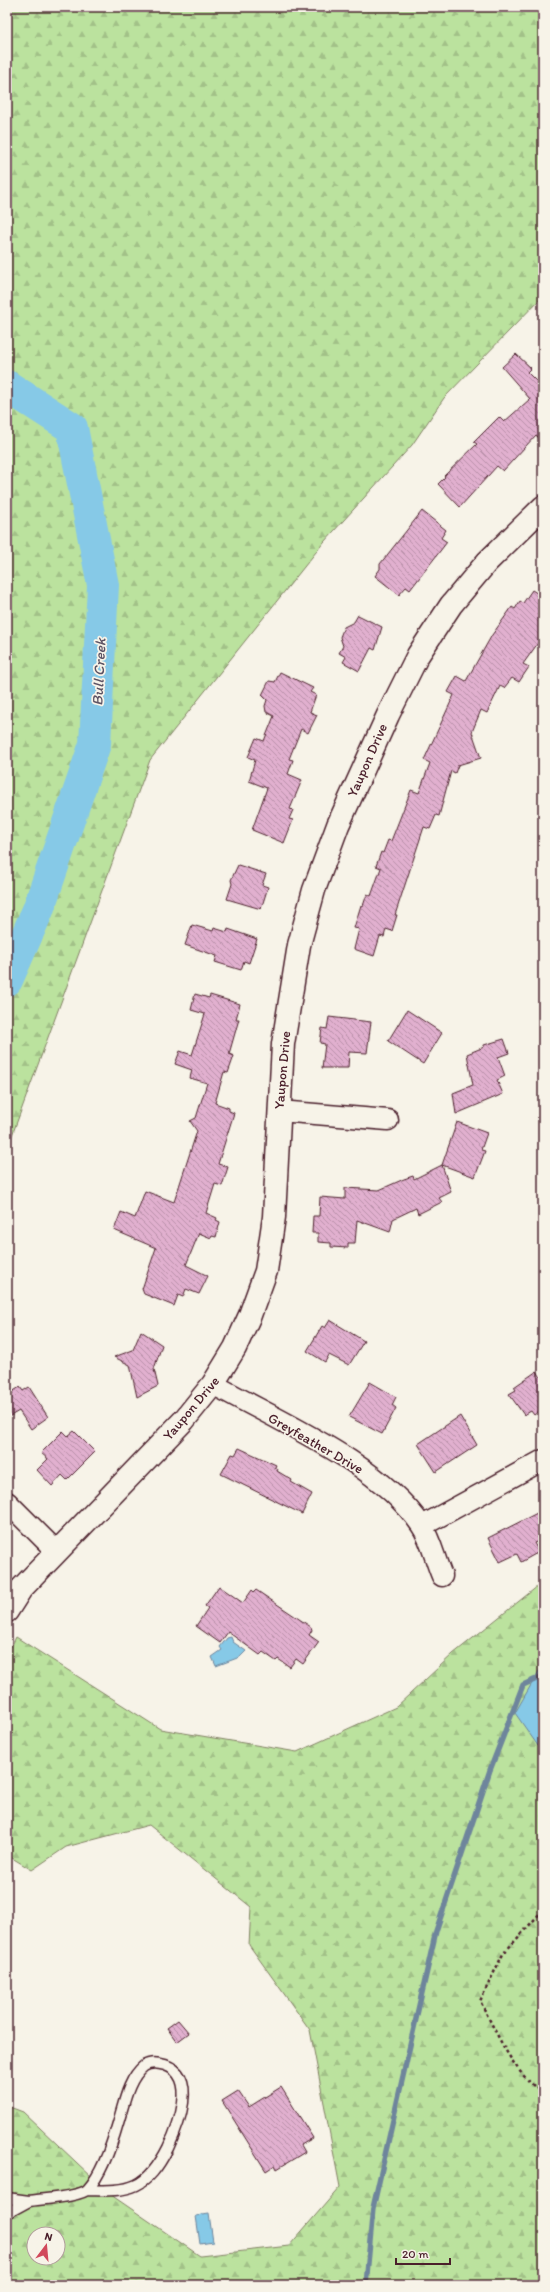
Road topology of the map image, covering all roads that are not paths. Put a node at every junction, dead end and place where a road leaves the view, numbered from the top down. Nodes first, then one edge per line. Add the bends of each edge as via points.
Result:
1 (543, 507) edge
2 (278, 1111) junction
3 (388, 1120) dead end
4 (213, 1384) junction
5 (543, 1460) edge
6 (7, 1502) edge
7 (422, 1526) junction
8 (56, 1551) junction
9 (442, 1576) dead end
10 (7, 1611) edge
11 (87, 2190) junction
12 (7, 2198) edge
13 (29, 2201) junction
14 (7, 2213) edge

1 - 2 street, Yaupon Drive via 487,562 451,606 418,655 338,825 314,890 299,944 283,1044
2 - 3 street
2 - 4 street, Yaupon Drive via 274,1217 266,1271 235,1348
4 - 7 street, Greyfeather Drive via 351,1461 390,1490
4 - 8 street, Yaupon Drive via 184,1420
5 - 7 street
6 - 8 street
7 - 9 street, Greyfeather Drive
8 - 10 street, Yaupon Drive via 21,1589
11 - 11 lane via 99,2172 136,2075 146,2065 158,2063 167,2066 178,2077 185,2095 183,2108 160,2163 150,2178 137,2185 112,2191
11 - 13 lane
12 - 13 lane
13 - 14 lane

